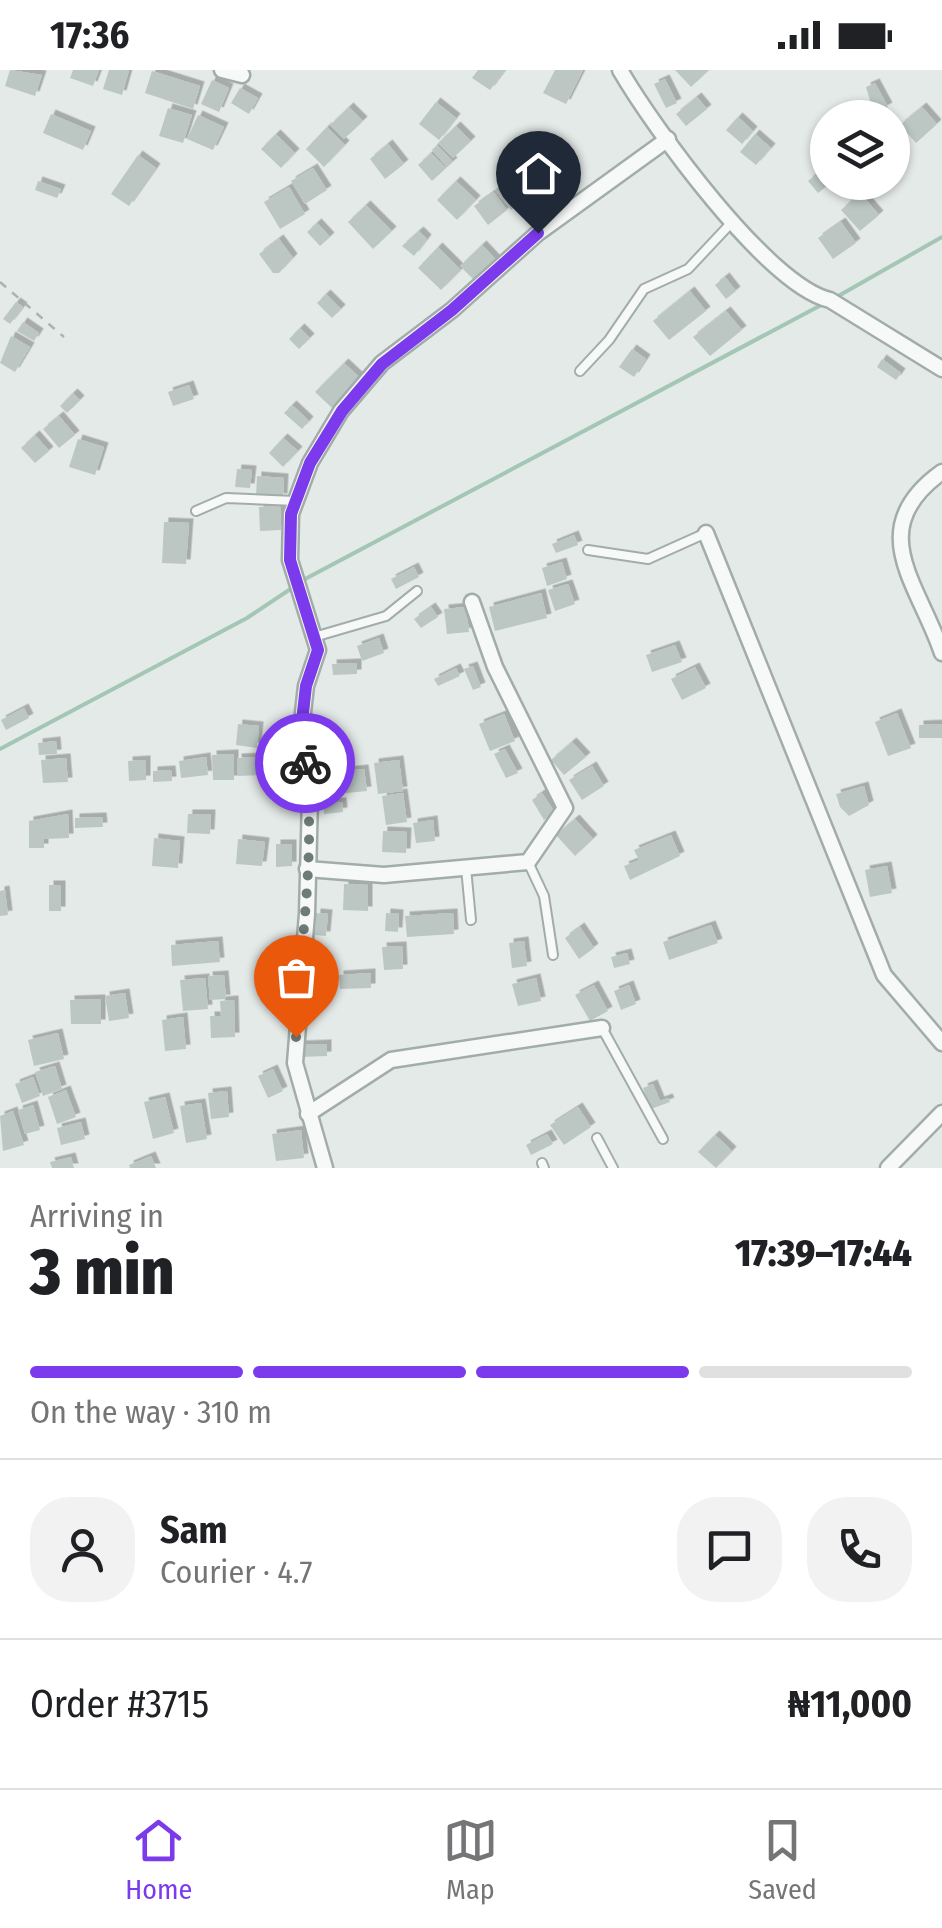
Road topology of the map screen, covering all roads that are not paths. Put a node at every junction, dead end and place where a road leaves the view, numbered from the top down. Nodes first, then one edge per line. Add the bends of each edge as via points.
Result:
1 (222, 70) edge
2 (620, 70) edge
3 (242, 76) dead end
4 (668, 139) junction
5 (733, 221) junction
6 (942, 369) edge
7 (580, 371) dead end
8 (942, 472) edge
9 (296, 501) junction
10 (196, 511) dead end
11 (706, 532) joint
12 (588, 550) dead end
13 (418, 592) dead end
14 (472, 602) dead end
15 (314, 637) junction
16 (942, 653) edge
17 (528, 862) junction
18 (466, 868) junction
19 (307, 869) junction
20 (471, 920) dead end
21 (553, 955) dead end
22 (602, 1028) joint
23 (942, 1043) edge
24 (942, 1113) edge
25 (308, 1114) junction
26 (597, 1138) dead end
27 (663, 1139) dead end
28 (325, 1168) edge
29 (613, 1168) edge
30 (888, 1168) edge

1 - 3 street
2 - 4 street
4 - 5 street
4 - 9 street via 538,233 382,364 334,424
5 - 6 street via 812,296 830,300
5 - 7 lane via 688,269 644,289
8 - 16 street via 918,489 903,515 900,549 904,573
9 - 10 lane via 226,498
9 - 15 street via 290,560
11 - 12 lane via 648,559
11 - 23 street via 884,975
13 - 15 lane via 386,616
14 - 17 street via 495,667 565,808
15 - 19 street via 318,650 301,730 310,798
17 - 18 street
17 - 21 lane via 544,896
18 - 19 street via 384,874
18 - 20 lane
19 - 25 street via 295,1063
22 - 25 street via 390,1060
22 - 27 lane
24 - 30 street
25 - 28 street
26 - 29 lane

